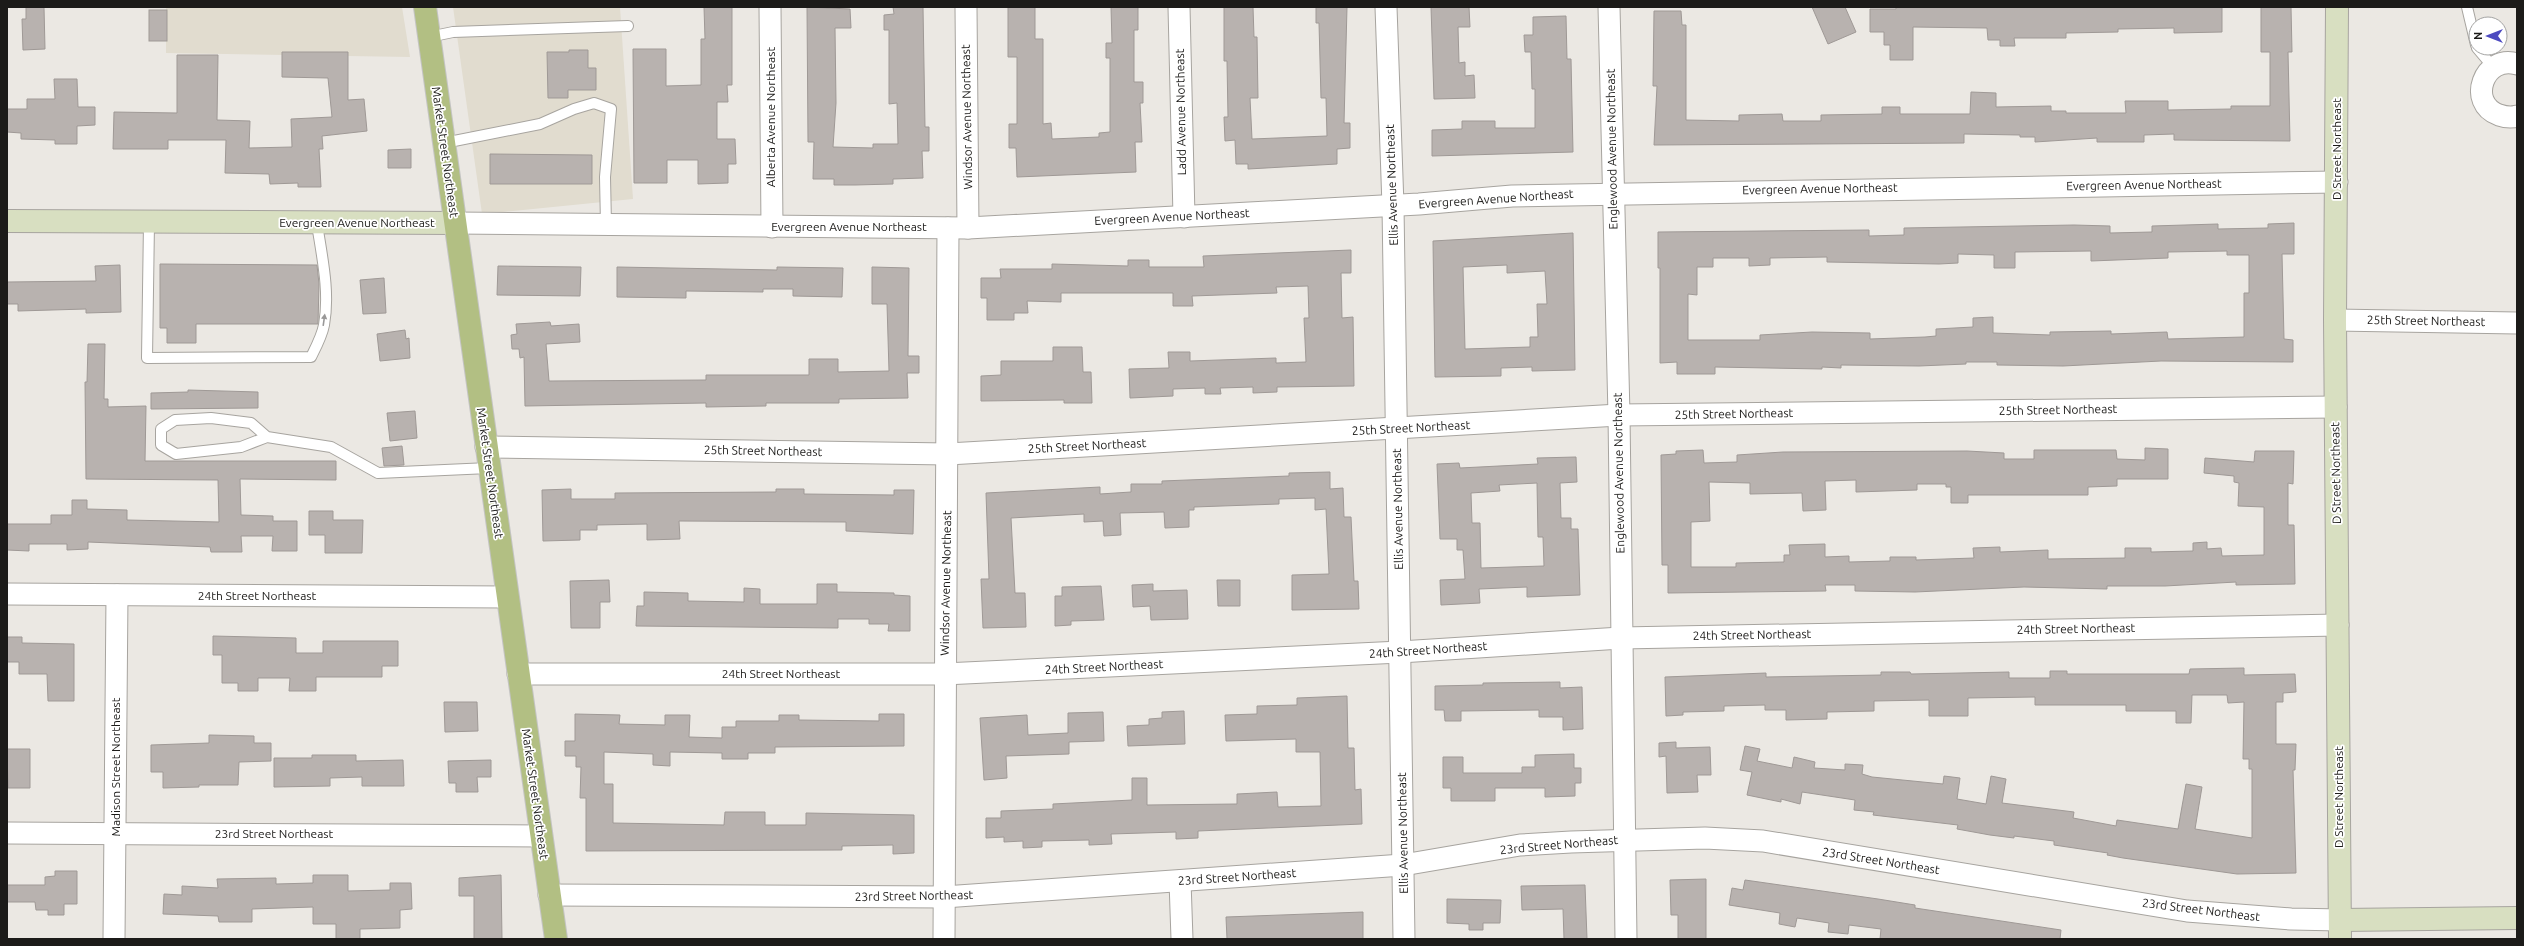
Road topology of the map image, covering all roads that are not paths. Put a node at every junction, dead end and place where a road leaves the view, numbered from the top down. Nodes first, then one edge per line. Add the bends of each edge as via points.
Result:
1 (425, 7) edge
2 (770, 7) edge
3 (966, 7) edge
4 (1179, 7) edge
5 (1386, 7) edge
6 (1609, 7) edge
7 (2337, 7) edge
8 (628, 26) dead end
9 (429, 37) junction
10 (2484, 56) edge
11 (2517, 64) edge
12 (2494, 67) junction
13 (2517, 116) edge
14 (444, 143) junction
15 (2337, 182) junction
16 (1612, 192) junction
17 (1393, 206) junction
18 (1184, 217) junction
19 (7, 221) edge
20 (149, 223) junction
21 (456, 223) junction
22 (317, 224) junction
23 (606, 225) junction
24 (772, 227) junction
25 (958, 228) junction
26 (2335, 320) junction
27 (2517, 323) edge
28 (2336, 407) junction
29 (1619, 415) junction
30 (1396, 429) junction
31 (267, 437) junction
32 (948, 454) junction
33 (487, 457) junction
34 (7, 594) edge
35 (117, 595) junction
36 (507, 597) junction
37 (2338, 625) junction
38 (1621, 638) junction
39 (1400, 652) junction
40 (518, 674) junction
41 (944, 674) junction
42 (7, 833) edge
43 (116, 833) junction
44 (541, 836) junction
45 (1625, 839) junction
46 (1403, 865) junction
47 (1180, 881) junction
48 (549, 895) junction
49 (944, 897) junction
50 (2517, 918) edge
51 (2340, 929) edge
52 (114, 939) edge
53 (556, 939) edge
54 (944, 939) edge
55 (1182, 939) edge
56 (1404, 939) edge
57 (1626, 939) edge

1 - 9 main road, Market Street Northeast
2 - 24 street, Alberta Avenue Northeast
3 - 25 street, Windsor Avenue Northeast
4 - 18 street, Ladd Avenue Northeast
5 - 17 street, Ellis Avenue Northeast
6 - 16 street, Englewood Avenue Northeast
7 - 15 street, D Street Northeast
8 - 9 lane via 453,32
9 - 14 main road, Market Street Northeast
10 - 12 lane
11 - 12 street via 2504,63
12 - 13 street via 2485,74 2482,83 2481,96 2484,104 2493,113 2505,118
14 - 21 main road, Market Street Northeast
14 - 23 lane via 540,124 594,103 611,109 606,177
15 - 16 street, Evergreen Avenue Northeast
15 - 26 street, D Street Northeast
16 - 17 street, Evergreen Avenue Northeast via 1512,196
16 - 29 street, Englewood Avenue Northeast
17 - 18 street, Evergreen Avenue Northeast
17 - 30 street, Ellis Avenue Northeast
18 - 25 street, Evergreen Avenue Northeast
19 - 20 street, Evergreen Avenue Northeast
20 - 22 street, Evergreen Avenue Northeast
20 -> 22 lane via 147,358 312,357 324,326 326,308 325,275
21 - 22 street, Evergreen Avenue Northeast
21 - 23 street, Evergreen Avenue Northeast
21 - 33 main road, Market Street Northeast
23 - 24 street, Evergreen Avenue Northeast
24 - 25 street, Evergreen Avenue Northeast
25 - 32 street, Windsor Avenue Northeast
26 - 27 street, 25th Street Northeast
26 - 28 street, D Street Northeast
28 - 29 street, 25th Street Northeast
28 - 37 street, D Street Northeast
29 - 30 street, 25th Street Northeast
29 - 38 street, Englewood Avenue Northeast
30 - 32 street, 25th Street Northeast
30 - 39 street, Ellis Avenue Northeast
31 - 31 lane via 242,447 190,453 176,454 161,445 162,429 175,420 210,418 251,424
31 - 33 lane via 331,447 378,473
32 - 33 street, 25th Street Northeast
32 - 41 street, Windsor Avenue Northeast
33 - 36 main road, Market Street Northeast
34 - 35 street, 24th Street Northeast
35 - 36 street, 24th Street Northeast
35 - 43 street, Madison Street Northeast
36 - 40 main road, Market Street Northeast
37 - 38 street, 24th Street Northeast
37 - 51 street, D Street Northeast
38 - 39 street, 24th Street Northeast
38 - 45 street, Englewood Avenue Northeast
39 - 41 street, 24th Street Northeast
39 - 46 street, Ellis Avenue Northeast
40 - 41 street, 24th Street Northeast
40 - 44 main road, Market Street Northeast
41 - 49 street, Windsor Avenue Northeast
42 - 43 street, 23rd Street Northeast
43 - 44 street, 23rd Street Northeast
43 - 52 street, Madison Street Northeast
44 - 48 main road, Market Street Northeast
45 - 46 street, 23rd Street Northeast via 1520,846
45 - 51 street, 23rd Street Northeast via 1705,838 1755,841 2187,911 2275,918
45 - 57 street, Englewood Avenue Northeast
46 - 47 street, 23rd Street Northeast
46 - 56 street, Ellis Avenue Northeast
47 - 49 street, 23rd Street Northeast
47 - 55 street
48 - 49 street, 23rd Street Northeast
48 - 53 main road, Market Street Northeast
49 - 54 street, Windsor Avenue Northeast
50 - 51 street, 23rd Street Northeast

